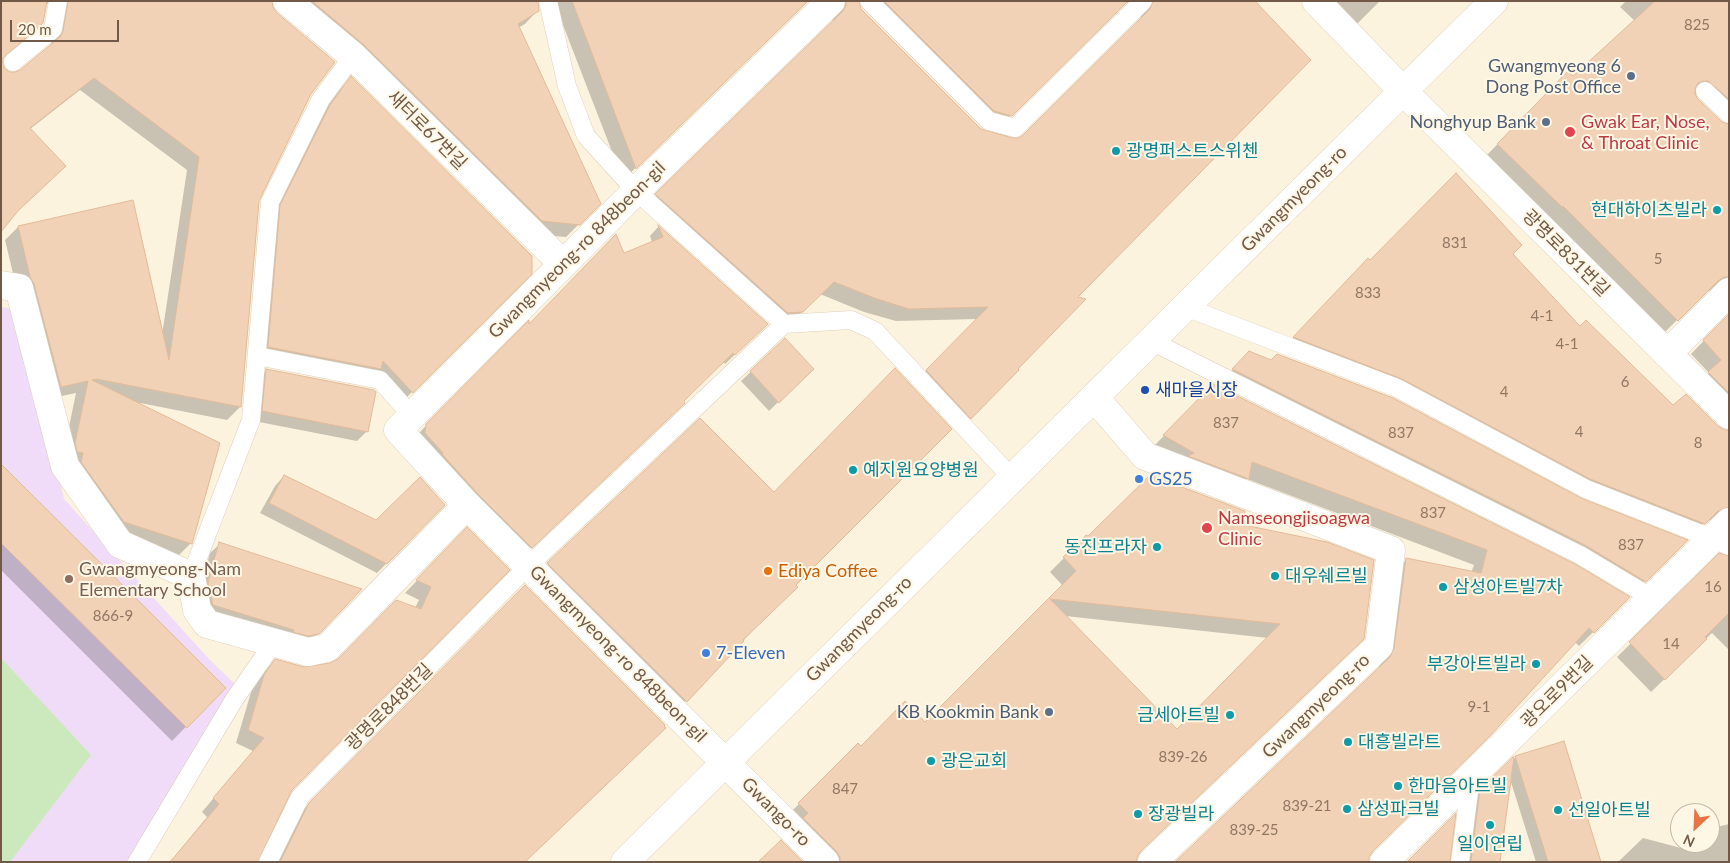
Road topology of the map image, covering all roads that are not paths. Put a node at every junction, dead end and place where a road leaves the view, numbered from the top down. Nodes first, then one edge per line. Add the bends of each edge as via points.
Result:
1 (58, 1) edge
2 (287, 1) edge
3 (548, 1) edge
4 (831, 1) edge
5 (869, 1) edge
6 (1142, 1) edge
7 (1316, 1) edge
8 (1494, 1) edge
9 (353, 56) junction
10 (13, 62) dead end
11 (1705, 90) dead end
12 (1403, 91) junction
13 (1729, 114) edge
14 (636, 191) junction
15 (563, 264) junction
16 (10, 286) edge
17 (1729, 292) edge
18 (1185, 307) junction
19 (784, 324) junction
20 (1151, 340) junction
21 (1667, 354) junction
22 (257, 356) junction
23 (1094, 397) junction
24 (1729, 415) edge
25 (412, 416) junction
26 (1012, 478) junction
27 (467, 505) junction
28 (1723, 536) edge
29 (528, 566) junction
30 (191, 576) junction
31 (1652, 598) junction
32 (274, 642) junction
33 (726, 761) junction
34 (1471, 777) junction
35 (137, 862) edge
36 (268, 862) edge
37 (625, 862) edge
38 (825, 862) edge
39 (1152, 862) edge
40 (1384, 862) edge
41 (1460, 862) edge

1 - 10 lane via 53,29
2 - 9 street, 새터로67번길
3 - 14 lane via 567,86 586,136
4 - 14 street, Gwangmyeong-ro 848beon-gil
5 - 6 lane via 989,121 1015,128
7 - 12 street, 광명로831번길
8 - 12 street, Gwangmyeong-ro
9 - 15 street, 새터로67번길
9 - 22 lane via 321,99 270,202
11 - 13 lane
12 - 18 street, Gwangmyeong-ro
12 - 21 street, 광명로831번길
14 - 15 street, Gwangmyeong-ro 848beon-gil
14 - 19 lane
15 - 25 street, Gwangmyeong-ro 848beon-gil
16 - 30 street via 65,466 120,544
17 - 21 street
18 - 20 street, Gwangmyeong-ro
18 - 28 lane via 1397,388 1586,489
19 - 26 lane via 851,320 875,331
19 - 29 lane, 광명로848번길
20 - 23 street, Gwangmyeong-ro
20 - 31 lane via 1580,555
21 - 24 street, 광명로831번길
22 - 25 lane via 380,380
22 - 30 lane via 251,420
23 - 26 street, Gwangmyeong-ro
23 - 39 street, Gwangmyeong-ro via 1146,456 1391,550 1379,646
25 - 27 street, Gwangmyeong-ro 848beon-gil via 398,430
26 - 33 street, Gwangmyeong-ro
27 - 29 street, Gwangmyeong-ro 848beon-gil
27 - 32 street via 327,648 308,652
28 - 31 street, 광오로9번길
29 - 33 street, Gwangmyeong-ro 848beon-gil
29 - 36 lane, 광명로848번길 via 300,797
30 - 32 street via 197,610 207,624
31 - 34 street, 광오로9번길
32 - 35 lane via 234,700
33 - 37 street, Gwangmyeong-ro
33 - 38 street, Gwango-ro
34 - 40 street, 광오로9번길
34 - 41 lane

